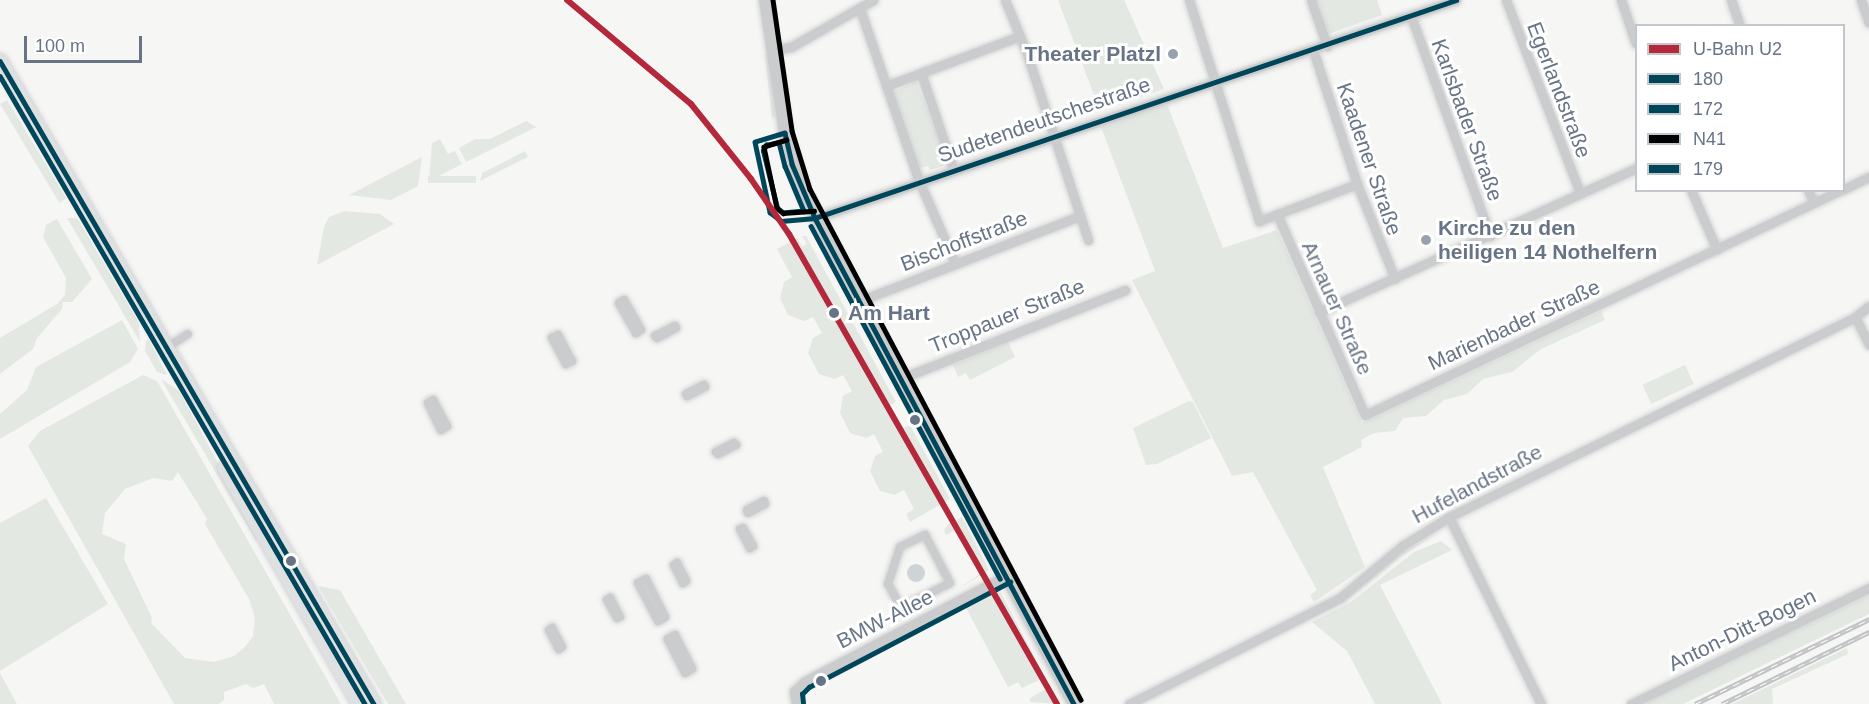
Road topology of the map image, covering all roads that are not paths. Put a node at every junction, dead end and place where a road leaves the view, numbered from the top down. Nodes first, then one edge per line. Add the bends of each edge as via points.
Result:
1 (765, 0) edge
2 (873, 0) edge
3 (1005, 0) edge
4 (1189, 0) edge
5 (1311, 0) edge
6 (1456, 0) edge
7 (1506, 0) edge
8 (1621, 0) edge
9 (1731, 0) edge
10 (1861, 0) edge
11 (860, 9) junction
12 (1411, 16) junction
13 (1869, 23) edge
14 (1739, 24) edge
15 (1020, 36) junction
16 (1635, 41) edge
17 (1327, 46) junction
18 (772, 50) junction
19 (1313, 50) junction
20 (0, 61) edge
21 (921, 73) junction
22 (0, 80) edge
23 (1213, 82) junction
24 (886, 86) junction
25 (1054, 136) junction
26 (1635, 168) edge
27 (954, 171) junction
28 (1869, 177) edge
29 (919, 181) junction
30 (1357, 184) junction
31 (1845, 189) edge
32 (1692, 192) edge
33 (1809, 192) edge
34 (1838, 192) edge
35 (1580, 193) junction
36 (1814, 203) junction
37 (1277, 214) junction
38 (1080, 216) junction
39 (814, 218) junction
40 (1490, 236) junction
41 (1088, 240) dead end
42 (1717, 250) junction
43 (955, 263) junction
44 (1395, 279) junction
45 (1125, 290) dead end
46 (862, 300) junction
47 (1869, 306) edge
48 (1318, 312) junction
49 (1869, 315) edge
50 (1855, 317) junction
51 (188, 334) dead end
52 (171, 345) dead end
53 (1869, 345) edge
54 (902, 378) junction
55 (1365, 416) joint
56 (1449, 517) junction
57 (1007, 575) junction
58 (646, 579) joint
59 (888, 584) joint
60 (1869, 588) edge
61 (359, 704) edge
62 (374, 704) edge
63 (796, 704) edge
64 (1074, 704) edge
65 (1129, 704) edge
66 (1541, 704) edge
67 (1631, 704) edge

1 - 18 street
2 - 11 street
3 - 15 street
4 - 23 street via 1212,67
5 - 17 street
6 - 12 street, Sudetendeutschestraße
7 - 35 street, Egerlandstraße
8 - 16 street
9 - 14 street
10 - 13 street
11 - 18 street via 791,47
11 - 24 street
12 - 17 street, Sudetendeutschestraße
12 - 40 street, Karlsbader Straße
15 - 21 street
15 - 25 street
17 - 19 street, Sudetendeutschestraße
18 - 39 street via 790,155
19 - 23 street, Sudetendeutschestraße
19 - 30 street, Kaadener Straße
20 - 62 main road
21 - 24 street
21 - 27 street
22 - 61 main road
23 - 25 street, Sudetendeutschestraße
23 - 37 street via 1259,221
24 - 29 street
25 - 27 street, Sudetendeutschestraße
25 - 38 street
26 - 35 street
27 - 29 street, Sudetendeutschestraße
28 - 31 street, Marienbader Straße
29 - 39 street, Sudetendeutschestraße
29 - 43 street
30 - 37 street
30 - 44 street, Kaadener Straße
32 - 42 street
33 - 36 street
34 - 36 street, Marienbader Straße
35 - 40 street
36 - 42 street, Marienbader Straße
37 - 48 street, Arnauer Straße
38 - 41 street
38 - 43 street, Bischoffstraße
39 - 46 street
40 - 44 street
42 - 55 street, Marienbader Straße
43 - 46 street, Bischoffstraße
44 - 48 street
45 - 54 street, Troppauer Straße
46 - 54 street
47 - 50 street, Hufelandstraße
48 - 55 street, Arnauer Straße
49 - 50 street, Hufelandstraße
50 - 53 street
50 - 56 street, Hufelandstraße
51 - 52 street
54 - 57 street
56 - 65 street, Hufelandstraße via 1402,546 1340,598
56 - 66 street
57 - 63 street, BMW-Allee via 805,681 794,691
57 - 64 street
58 - 58 street via 638,583 658,621 665,616
59 - 59 street via 902,608 950,583 925,534 900,547
60 - 67 street, Anton-Ditt-Bogen

